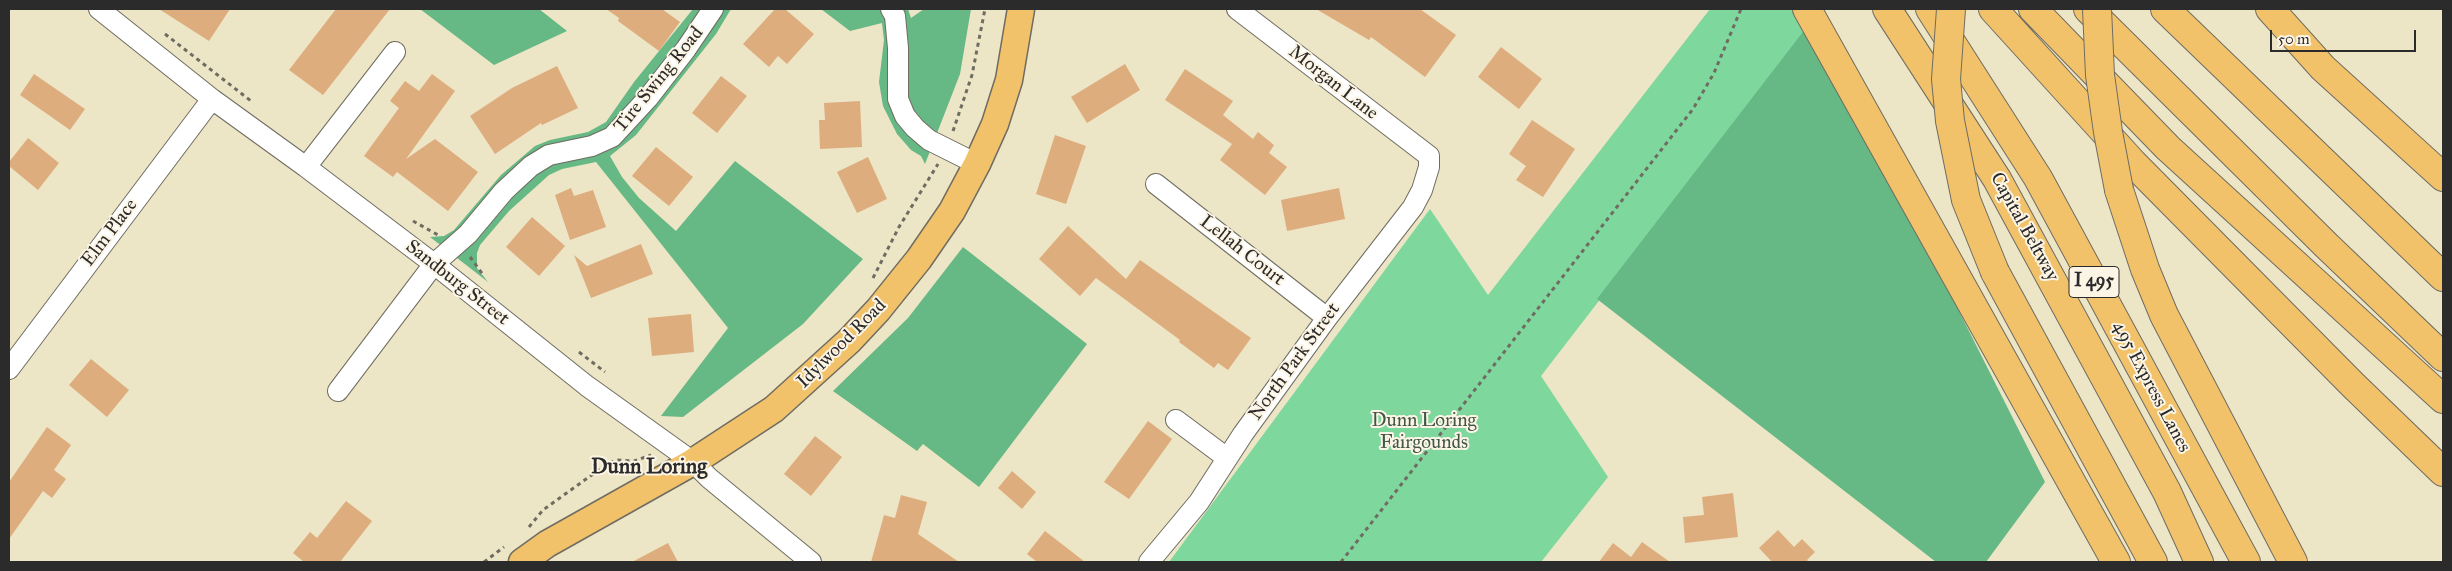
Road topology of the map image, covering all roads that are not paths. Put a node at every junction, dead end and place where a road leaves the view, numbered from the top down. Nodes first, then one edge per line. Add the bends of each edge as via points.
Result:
1 (99, 9) edge
2 (712, 9) edge
3 (891, 9) edge
4 (1021, 9) edge
5 (1237, 9) edge
6 (1807, 9) edge
7 (1887, 9) edge
8 (1930, 9) edge
9 (1951, 9) edge
10 (1993, 9) edge
11 (2034, 9) edge
12 (2088, 9) edge
13 (2097, 9) edge
14 (2165, 9) edge
15 (2270, 9) edge
16 (395, 52) dead end
17 (212, 99) junction
18 (1429, 156) joint
19 (977, 164) junction
20 (306, 167) junction
21 (2443, 177) edge
22 (1156, 184) dead end
23 (2396, 231) junction
24 (2443, 260) edge
25 (434, 264) junction
26 (2443, 277) edge
27 (1327, 318) junction
28 (2443, 357) edge
29 (9, 369) edge
30 (338, 392) dead end
31 (2443, 399) edge
32 (1176, 420) dead end
33 (683, 455) junction
34 (1228, 458) junction
35 (2443, 472) edge
36 (517, 552) edge
37 (811, 562) edge
38 (1149, 562) edge
39 (2116, 562) edge
40 (2153, 562) edge
41 (2199, 562) edge
42 (2246, 562) edge
43 (2293, 562) edge

1 - 17 street, Sandburg Street
2 - 25 street, Tire Swing Road via 648,98 612,137 592,146 549,155 531,166 504,191 455,247
3 - 19 street via 895,16 898,48 898,99 905,116 944,150
4 - 19 main road, Idylwood Road via 1009,80 995,124
5 - 18 street, Morgan Lane
6 - 39 highway
7 - 41 highway, Capital Beltway / I 495 via 1998,179 2163,483
8 - 42 highway, 495 Express Lanes / I 495 via 2038,178
9 - 40 highway, bridge via 1946,79 1950,121 1966,200 1994,272
10 - 35 highway via 2132,162
11 - 31 highway via 2168,148
12 - 28 highway
13 - 43 highway, bridge via 2102,84 2119,190 2145,268 2164,315
14 - 23 highway
15 - 21 highway via 2323,68
16 - 20 street
17 - 20 street, Sandburg Street
17 - 29 street, Elm Place
18 - 27 street, North Park Street via 1426,179 1417,200
19 - 33 main road, Idylwood Road via 952,211 919,259 849,341 774,410
20 - 25 street, Sandburg Street
22 - 27 street, Lellah Court
23 - 24 highway
23 - 26 highway
25 - 30 street, Tire Swing Road
25 - 33 street, Sandburg Street via 587,386
27 - 34 street, North Park Street
32 - 34 street
33 - 36 main road, Idylwood Road via 547,544
33 - 37 street, Sandburg Street
34 - 38 street, North Park Street via 1199,502

